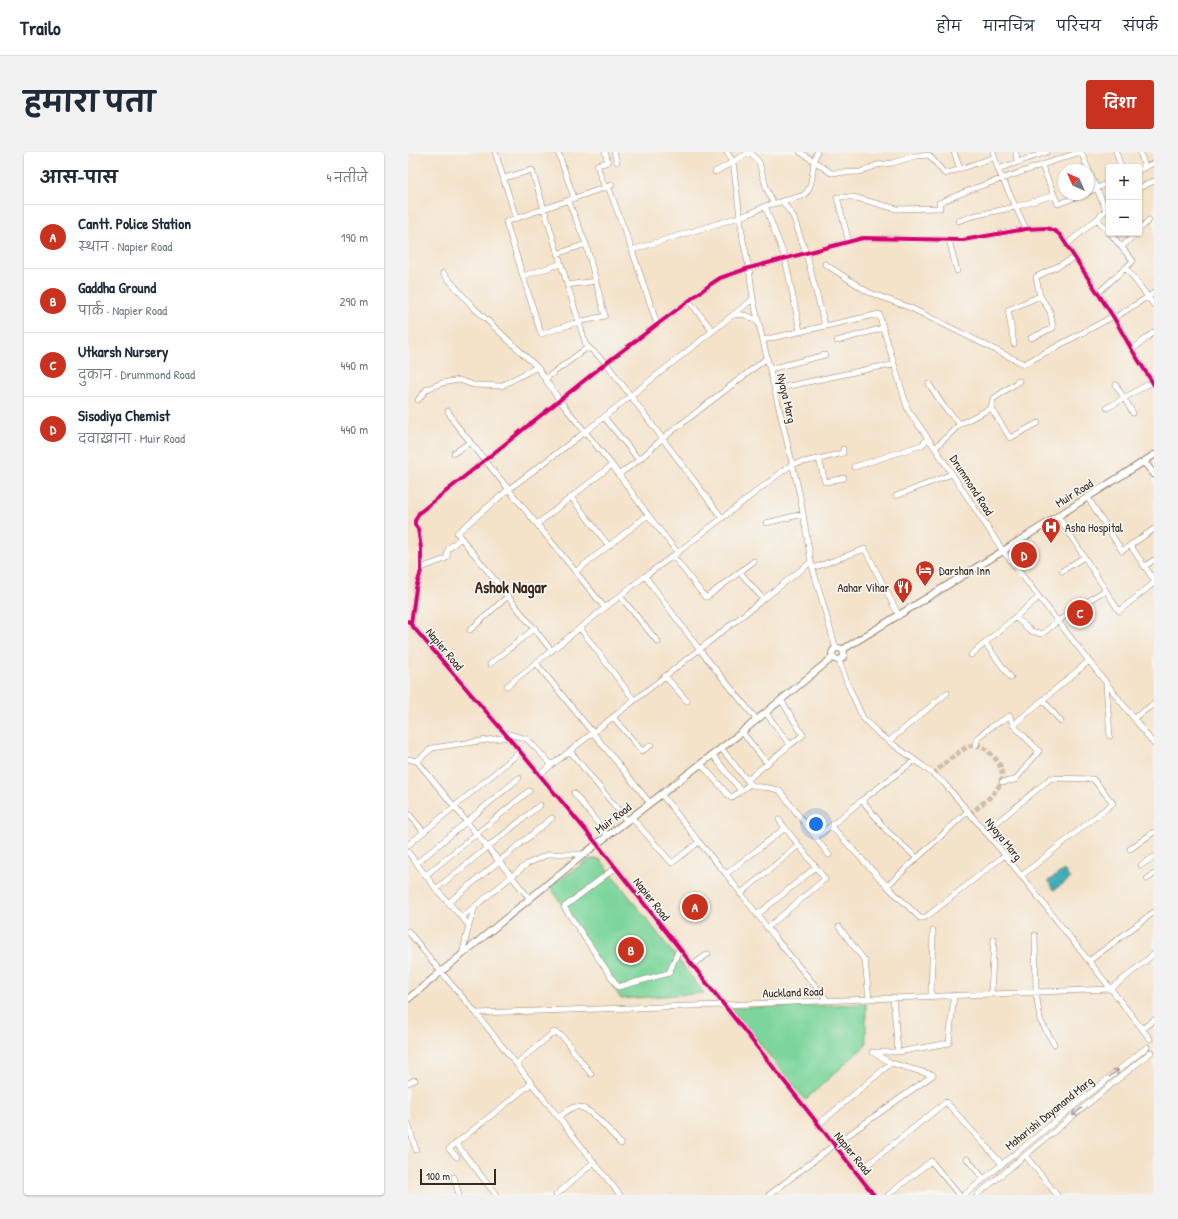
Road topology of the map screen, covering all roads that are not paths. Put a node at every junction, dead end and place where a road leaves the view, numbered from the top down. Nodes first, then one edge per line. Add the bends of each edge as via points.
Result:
1 (495, 152) edge
2 (558, 152) edge
3 (605, 152) edge
4 (614, 152) edge
5 (727, 152) edge
6 (750, 152) edge
7 (800, 152) edge
8 (817, 152) edge
9 (954, 152) edge
10 (1016, 152) edge
11 (1047, 152) edge
12 (1081, 152) edge
13 (1116, 152) edge
14 (1140, 152) edge
15 (994, 155) edge
16 (814, 161) junction
17 (617, 162) dead end
18 (733, 162) junction
19 (1017, 162) junction
20 (1154, 163) edge
21 (1120, 164) edge
22 (1042, 166) junction
23 (1145, 167) junction
24 (1142, 168) edge
25 (960, 169) junction
26 (998, 169) junction
27 (715, 172) dead end
28 (504, 178) junction
29 (1004, 179) junction
30 (1154, 181) edge
31 (1106, 185) edge
32 (608, 186) junction
33 (1142, 187) edge
34 (1096, 189) junction
35 (1054, 195) junction
36 (574, 198) junction
37 (568, 200) junction
38 (1068, 200) edge
39 (782, 201) junction
40 (773, 203) junction
41 (765, 206) junction
42 (1015, 207) junction
43 (543, 209) junction
44 (740, 216) junction
45 (516, 218) junction
46 (1097, 219) junction
47 (1149, 220) dead end
48 (958, 221) dead end
49 (1142, 227) edge
50 (1026, 229) junction
51 (1106, 230) edge
52 (1112, 236) edge
53 (1132, 236) edge
54 (949, 240) junction
55 (849, 242) junction
56 (586, 244) junction
57 (1066, 244) junction
58 (1122, 247) junction
59 (632, 250) junction
60 (806, 253) junction
61 (557, 254) junction
62 (785, 258) junction
63 (1074, 258) junction
64 (560, 264) junction
65 (825, 264) dead end
66 (749, 268) junction
67 (1126, 268) junction
68 (957, 271) dead end
69 (444, 273) dead end
70 (523, 276) junction
71 (596, 282) junction
72 (567, 285) junction
73 (1098, 293) junction
74 (1154, 293) edge
75 (1040, 296) junction
76 (1149, 296) junction
77 (753, 299) junction
78 (689, 301) junction
79 (1154, 304) edge
80 (732, 316) junction
81 (1113, 318) junction
82 (578, 322) junction
83 (657, 324) junction
84 (759, 325) junction
85 (825, 326) junction
86 (883, 328) junction
87 (713, 331) junction
88 (800, 331) junction
89 (1154, 332) edge
90 (1031, 338) dead end
91 (763, 340) junction
92 (837, 341) dead end
93 (1014, 344) dead end
94 (588, 348) junction
95 (1132, 350) junction
96 (825, 355) dead end
97 (767, 358) junction
98 (606, 363) junction
99 (894, 365) junction
100 (537, 367) junction
101 (770, 369) junction
102 (545, 380) junction
103 (1019, 381) dead end
104 (1153, 383) edge
105 (929, 384) dead end
106 (1116, 385) dead end
107 (775, 389) junction
108 (630, 396) junction
109 (1123, 398) junction
110 (418, 400) dead end
111 (560, 401) junction
112 (991, 408) junction
113 (1107, 408) dead end
114 (448, 411) dead end
115 (1133, 413) dead end
116 (604, 417) junction
117 (1038, 423) dead end
118 (960, 424) junction
119 (585, 432) junction
120 (663, 438) junction
121 (928, 438) junction
122 (470, 442) junction
123 (935, 448) junction
124 (842, 449) dead end
125 (454, 453) dead end
126 (1154, 455) edge
127 (819, 459) junction
128 (484, 460) junction
129 (639, 460) junction
130 (1144, 462) junction
131 (792, 464) junction
132 (612, 465) junction
133 (854, 467) dead end
134 (952, 474) junction
135 (1154, 474) edge
136 (618, 475) junction
137 (844, 478) dead end
138 (509, 489) junction
139 (896, 496) dead end
140 (571, 497) junction
141 (1088, 498) junction
142 (803, 514) junction
143 (648, 515) junction
144 (1058, 516) junction
145 (722, 518) junction
146 (766, 523) dead end
147 (537, 524) junction
148 (1154, 529) edge
149 (461, 538) junction
150 (1130, 545) junction
151 (609, 546) junction
152 (1003, 551) junction
153 (678, 553) junction
154 (673, 556) junction
155 (1084, 557) junction
156 (1154, 560) edge
157 (754, 561) dead end
158 (811, 562) junction
159 (1145, 566) junction
160 (421, 568) junction
161 (813, 568) junction
162 (1062, 571) dead end
163 (575, 572) junction
164 (740, 572) junction
165 (645, 576) junction
166 (1154, 581) edge
167 (1105, 590) junction
168 (508, 596) junction
169 (620, 596) junction
170 (1039, 597) junction
171 (763, 599) junction
172 (605, 608) junction
173 (899, 616) junction
174 (1015, 617) junction
175 (1058, 621) junction
176 (410, 622) edge
177 (535, 628) junction
178 (580, 628) junction
179 (470, 630) dead end
180 (658, 642) dead end
181 (985, 643) junction
182 (839, 649) junction
183 (699, 650) junction
184 (552, 651) junction
185 (971, 655) dead end
186 (832, 658) junction
187 (1089, 660) junction
188 (839, 661) junction
189 (536, 663) junction
190 (490, 664) dead end
191 (665, 676) junction
192 (1011, 678) dead end
193 (1106, 682) junction
194 (507, 686) dead end
195 (947, 693) dead end
196 (634, 700) junction
197 (781, 700) junction
198 (1042, 700) junction
199 (687, 701) dead end
200 (1154, 704) edge
201 (766, 713) junction
202 (613, 717) junction
203 (1134, 718) junction
204 (757, 720) junction
205 (1061, 722) dead end
206 (1014, 725) junction
207 (742, 732) junction
208 (593, 733) junction
209 (506, 735) junction
210 (1110, 736) dead end
211 (889, 741) junction
212 (651, 744) dead end
213 (790, 744) junction
214 (1154, 744) edge
215 (976, 745) dead end
216 (721, 748) junction
217 (570, 751) junction
218 (520, 752) junction
219 (712, 755) junction
220 (408, 759) edge
221 (915, 760) junction
222 (417, 761) junction
223 (768, 763) junction
224 (701, 764) junction
225 (552, 765) junction
226 (539, 775) junction
227 (519, 778) dead end
228 (749, 782) junction
229 (1002, 782) dead end
230 (529, 791) dead end
231 (741, 791) junction
232 (574, 793) dead end
233 (662, 795) junction
234 (862, 800) junction
235 (650, 804) junction
236 (540, 805) dead end
237 (455, 807) junction
238 (968, 811) junction
239 (408, 813) edge
240 (552, 818) dead end
241 (629, 819) junction
242 (779, 820) dead end
243 (467, 822) junction
244 (830, 826) junction
245 (785, 828) junction
246 (424, 832) junction
247 (985, 832) junction
248 (1154, 832) edge
249 (477, 834) junction
250 (608, 836) junction
251 (815, 837) junction
252 (699, 842) junction
253 (597, 844) junction
254 (408, 845) edge
255 (799, 845) junction
256 (489, 847) junction
257 (1130, 849) dead end
258 (408, 852) edge
259 (584, 854) junction
260 (829, 855) dead end
261 (1004, 855) junction
262 (1154, 857) edge
263 (916, 858) junction
264 (498, 861) junction
265 (417, 863) junction
266 (1141, 865) dead end
267 (816, 867) junction
268 (615, 868) junction
269 (726, 874) junction
270 (1154, 874) edge
271 (426, 875) junction
272 (1020, 876) junction
273 (511, 877) junction
274 (1147, 879) dead end
275 (886, 886) junction
276 (436, 889) junction
277 (740, 894) junction
278 (530, 899) junction
279 (448, 903) junction
280 (476, 906) junction
281 (1154, 912) edge
282 (757, 914) junction
283 (462, 917) junction
284 (469, 925) junction
285 (839, 927) dead end
286 (767, 928) junction
287 (933, 931) dead end
288 (408, 932) edge
289 (1035, 935) dead end
290 (994, 939) dead end
291 (679, 948) junction
292 (708, 954) dead end
293 (1154, 954) edge
294 (462, 956) junction
295 (1089, 961) junction
296 (692, 965) junction
297 (441, 972) junction
298 (1111, 989) junction
299 (1036, 992) junction
300 (991, 994) junction
301 (954, 995) junction
302 (931, 996) junction
303 (893, 997) junction
304 (408, 999) edge
305 (869, 999) junction
306 (827, 1000) junction
307 (723, 1005) junction
308 (476, 1013) junction
309 (1154, 1020) edge
310 (1142, 1029) junction
311 (1152, 1038) edge
312 (1054, 1044) dead end
313 (1147, 1047) junction
314 (898, 1052) junction
315 (1152, 1053) edge
316 (891, 1063) junction
317 (516, 1064) junction
318 (591, 1074) dead end
319 (415, 1080) dead end
320 (408, 1082) edge
321 (532, 1083) junction
322 (559, 1117) junction
323 (408, 1123) edge
324 (818, 1125) junction
325 (456, 1143) junction
326 (621, 1144) dead end
327 (834, 1145) junction
328 (416, 1150) dead end
329 (1025, 1155) junction
330 (457, 1157) dead end
331 (966, 1159) dead end
332 (594, 1162) junction
333 (1002, 1164) junction
334 (857, 1173) junction
335 (454, 1177) dead end
336 (984, 1179) junction
337 (459, 1195) edge
338 (496, 1195) edge
339 (556, 1195) edge
340 (620, 1195) edge
341 (769, 1195) edge
342 (874, 1195) edge
343 (888, 1195) edge
344 (959, 1195) edge
345 (964, 1195) edge
346 (977, 1195) edge
347 (1057, 1195) edge

1 - 28 street
2 - 36 street
3 - 32 street via 608,162 597,165
4 - 17 street
5 - 18 street, Nyaya Marg
6 - 18 street
6 - 40 street via 759,162
7 - 16 street
8 - 16 street
9 - 25 street
10 - 19 street
11 - 19 street
12 - 22 street
12 - 34 street
13 - 21 street
14 - 23 street
15 - 25 street
15 - 26 street
16 - 25 street via 831,173 860,172 876,165 929,155 944,174
16 - 39 street via 806,194
18 - 27 street
18 - 44 street, Nyaya Marg
19 - 26 street
20 - 23 street
22 - 29 street
22 - 35 street
23 - 24 street
26 - 29 street
28 - 43 street via 532,170
28 - 45 street
29 - 42 street
29 - 55 street via 939,203 940,208 897,209 853,197 837,197
30 - 33 street
31 - 34 street
32 - 36 street
32 - 59 street
34 - 46 street via 1106,210
35 - 38 street via 1058,204
35 - 42 street
36 - 37 street
37 - 43 street
37 - 56 street
39 - 40 street
39 - 60 street via 793,216
40 - 41 street
41 - 44 street
41 - 62 street
42 - 48 street
42 - 50 street
43 - 45 street
43 - 61 street
44 - 59 street
44 - 66 street, Nyaya Marg
45 - 70 street via 506,222
46 - 51 street
46 - 57 street
47 - 49 street
50 - 54 street via 964,240
50 - 57 street via 1055,230
52 - 58 street
53 - 58 street
54 - 55 street via 863,238
54 - 68 street
55 - 60 street
56 - 61 street
56 - 71 street
57 - 63 street
58 - 67 street via 1133,261
59 - 83 street
60 - 62 street
60 - 85 street
61 - 64 street
62 - 66 street
62 - 88 street
63 - 73 street
63 - 75 street via 1036,276
64 - 70 street
64 - 72 street
65 - 81 street via 868,292 911,308 1024,364
66 - 77 street, Nyaya Marg
66 - 78 street via 720,278
67 - 73 street
67 - 76 street
69 - 100 street via 473,307
70 - 82 street via 541,334
71 - 72 street
71 - 82 street via 605,316
72 - 82 street
73 - 81 street
74 - 76 street
75 - 90 street via 1050,311 1053,328
75 - 93 street via 1008,310
76 - 79 street
76 - 81 street
77 - 80 street
77 - 84 street, Nyaya Marg
78 - 83 street
78 - 87 street
80 - 84 street via 747,314
80 - 87 street
81 - 95 street
82 - 94 street
83 - 98 street
84 - 91 street, Nyaya Marg
85 - 86 street, Drummond Road via 879,314
85 - 88 street, Drummond Road
86 - 92 street
86 - 99 street, Drummond Road
87 - 108 street
88 - 91 street, Drummond Road
89 - 95 street
91 - 97 street, Nyaya Marg
94 - 98 street
94 - 102 street
95 - 104 street
96 - 101 street
97 - 101 street, Nyaya Marg
97 - 120 street
98 - 108 street
98 - 111 street
99 - 107 street
99 - 121 street, Drummond Road via 908,410
100 - 102 street
100 - 110 street via 501,386 474,385 459,380 442,383 427,389
101 - 107 street, Nyaya Marg
102 - 111 street
103 - 112 street via 993,399
104 - 109 street
105 - 118 street via 944,407
106 - 109 street
107 - 131 street, Nyaya Marg
108 - 116 street
108 - 120 street
109 - 113 street
109 - 115 street
111 - 119 street
111 - 128 street
112 - 117 street via 1010,438
112 - 118 street
114 - 122 street
116 - 119 street
116 - 129 street
118 - 123 street
119 - 132 street
119 - 138 street
120 - 129 street
120 - 145 street
121 - 123 street, Drummond Road
121 - 133 street via 922,445
122 - 125 street
122 - 128 street
123 - 134 street, Drummond Road
124 - 127 street via 843,453
126 - 130 main road, Muir Road
127 - 131 street
127 - 137 street via 825,482
128 - 138 street
128 - 160 street via 419,513 415,521 421,548
129 - 136 street
130 - 135 main road
130 - 141 main road, Muir Road
131 - 142 street, Nyaya Marg
131 - 145 street
132 - 136 street
132 - 140 street
134 - 139 street
134 - 152 street, Drummond Road
136 - 143 street
138 - 147 street
138 - 149 street via 457,533
140 - 147 street
140 - 151 street
141 - 144 main road, Muir Road
141 - 150 street via 1122,551
142 - 146 street
142 - 158 street, Nyaya Marg
143 - 151 street
143 - 153 street
144 - 152 main road, Muir Road
144 - 155 street
145 - 153 street
147 - 163 street
148 - 150 street
149 - 160 street via 448,549 446,559
149 - 168 street
150 - 159 street
151 - 163 street
152 - 170 street, Drummond Road
152 - 173 main road, Muir Road
153 - 154 street
154 - 164 street via 704,597
154 - 165 street
155 - 162 street
155 - 167 street
156 - 159 street
157 - 164 street
158 - 161 street, Nyaya Marg
158 - 171 street
159 - 166 street
160 - 176 street
161 - 173 street via 865,549
161 - 182 street, Nyaya Marg
163 - 172 street
164 - 171 street
165 - 169 street
165 - 183 street
166 - 167 street via 1119,611
167 - 175 street
168 - 177 street
168 - 179 street
169 - 172 street
169 - 180 street
170 - 174 street
170 - 175 street, Drummond Road
171 - 183 street
172 - 178 street
173 - 182 main road, Muir Road
174 - 175 street via 1031,631 1042,634
174 - 181 street
175 - 187 street, Drummond Road
176 - 209 street, Napier Road
177 - 184 street
177 - 190 street
178 - 184 street
178 - 196 street
181 - 185 street
181 - 192 street
182 - 186 main road via 831,653
182 - 188 main road via 844,656
183 - 191 street
183 - 204 street
184 - 189 street
186 - 188 main road
186 - 197 main road, Muir Road
187 - 193 street, Drummond Road
187 - 198 street
188 - 211 street, Nyaya Marg via 863,718
189 - 194 street
189 - 208 street
191 - 196 street
191 - 199 street
193 - 203 street, Drummond Road
193 - 210 street
195 - 211 street
196 - 202 street
197 - 201 main road, Muir Road
197 - 213 street via 803,735
198 - 205 street
198 - 206 street
200 - 203 street
201 - 204 main road, Muir Road
201 - 213 street
202 - 208 street
202 - 212 street via 642,751
203 - 214 street, Drummond Road
204 - 207 main road, Muir Road
206 - 215 street via 1010,716 978,737
206 - 229 street via 1039,751 1015,780
207 - 216 main road, Muir Road
207 - 223 street
208 - 217 street
208 - 235 street
209 - 218 street, Napier Road
209 - 222 street via 432,748
209 - 225 street via 527,738
211 - 221 street, Nyaya Marg
213 - 223 street
216 - 219 main road, Muir Road
216 - 228 street
217 - 225 street
217 - 241 street
218 - 226 street, Napier Road
218 - 237 street
219 - 224 main road, Muir Road
219 - 231 street
220 - 222 street
221 - 234 street
221 - 238 street, Nyaya Marg via 944,783
222 - 237 street
223 - 228 street
224 - 231 street via 731,798
224 - 233 main road, Muir Road
225 - 226 street
226 - 253 street, Napier Road
227 - 243 street
228 - 231 street
228 - 251 street via 756,787 780,791
230 - 249 street
232 - 250 street
233 - 235 main road, Muir Road
233 - 252 street
234 - 244 street
234 - 263 street via 888,831
235 - 241 main road, Muir Road
236 - 256 street
237 - 243 street
237 - 246 street
238 - 247 street, Nyaya Marg
238 - 263 street
239 - 246 street
240 - 264 street
241 - 250 main road, Muir Road
241 - 252 street via 672,863
242 - 245 street
243 - 249 street
243 - 265 street
244 - 251 street
244 - 275 street
245 - 255 street
245 - 269 street
246 - 254 street
247 - 261 street, Nyaya Marg
247 - 272 street via 1051,778 1093,779 1113,803
248 - 257 street
249 - 256 street
249 - 271 street
250 - 253 main road, Muir Road
251 - 260 street
252 - 269 street
253 - 259 main road, Muir Road
253 - 268 street, Napier Road
255 - 267 street
255 - 277 street
256 - 264 street
256 - 276 street
258 - 265 street
259 - 273 street via 549,854 527,864
259 - 278 main road, Muir Road
261 - 272 street, Nyaya Marg
261 - 275 street via 924,918 915,915
262 - 266 street
263 - 275 street
264 - 273 street
264 - 279 street
265 - 271 street
267 - 282 street
267 - 286 street via 825,879
268 - 291 street, Napier Road
268 - 291 street via 564,907 618,988 669,972
269 - 277 street
270 - 274 street
271 - 276 street
272 - 295 street, Nyaya Marg
273 - 278 street
273 - 280 street
276 - 279 street
277 - 282 street
278 - 294 main road, Muir Road
279 - 283 street
280 - 283 street
280 - 284 street
281 - 295 street
282 - 286 street
283 - 284 street
284 - 294 street
285 - 305 street via 865,960
286 - 306 street
287 - 302 street
288 - 297 street
289 - 299 street
290 - 300 street
291 - 296 street, Napier Road
292 - 296 street
293 - 298 street
294 - 297 main road, Muir Road
295 - 298 street, Nyaya Marg
296 - 307 street, Napier Road
297 - 304 main road, Muir Road
297 - 308 street
298 - 299 street, Auckland Road
298 - 310 street, Nyaya Marg
299 - 300 street, Auckland Road
299 - 312 street via 1040,1020
300 - 301 street, Auckland Road
301 - 302 street, Auckland Road
301 - 314 street via 949,1043
302 - 303 street, Auckland Road
303 - 305 street, Auckland Road
303 - 314 street
305 - 306 street, Auckland Road
306 - 307 street, Auckland Road
307 - 308 street, Auckland Road
307 - 324 street, Napier Road
308 - 317 street
309 - 310 street
310 - 311 street, Nyaya Marg
311 - 313 street
313 - 315 street
333 -> 313 street, Maharishi Dayanand Marg
314 - 316 street via 872,1052
315 -> 329 street, Maharishi Dayanand Marg
316 - 324 street
316 - 327 street via 933,1075
317 - 318 street via 554,1032 562,1036
317 - 321 street
319 - 320 street
321 - 322 street
321 - 325 street
322 - 326 street via 575,1106 583,1107
322 - 332 street
323 - 328 street
324 - 327 street, Napier Road
325 - 330 street via 449,1149
325 - 338 street
327 - 334 street, Napier Road
327 - 341 street
329 - 346 street, Maharishi Dayanand Marg
329 - 347 street
331 - 336 street
332 - 339 street
332 - 340 street
333 - 334 street via 946,1102
333 - 336 street, Maharishi Dayanand Marg
334 - 342 street, Napier Road
335 - 337 street
336 - 345 street, Maharishi Dayanand Marg
343 - 344 street via 931,1160

